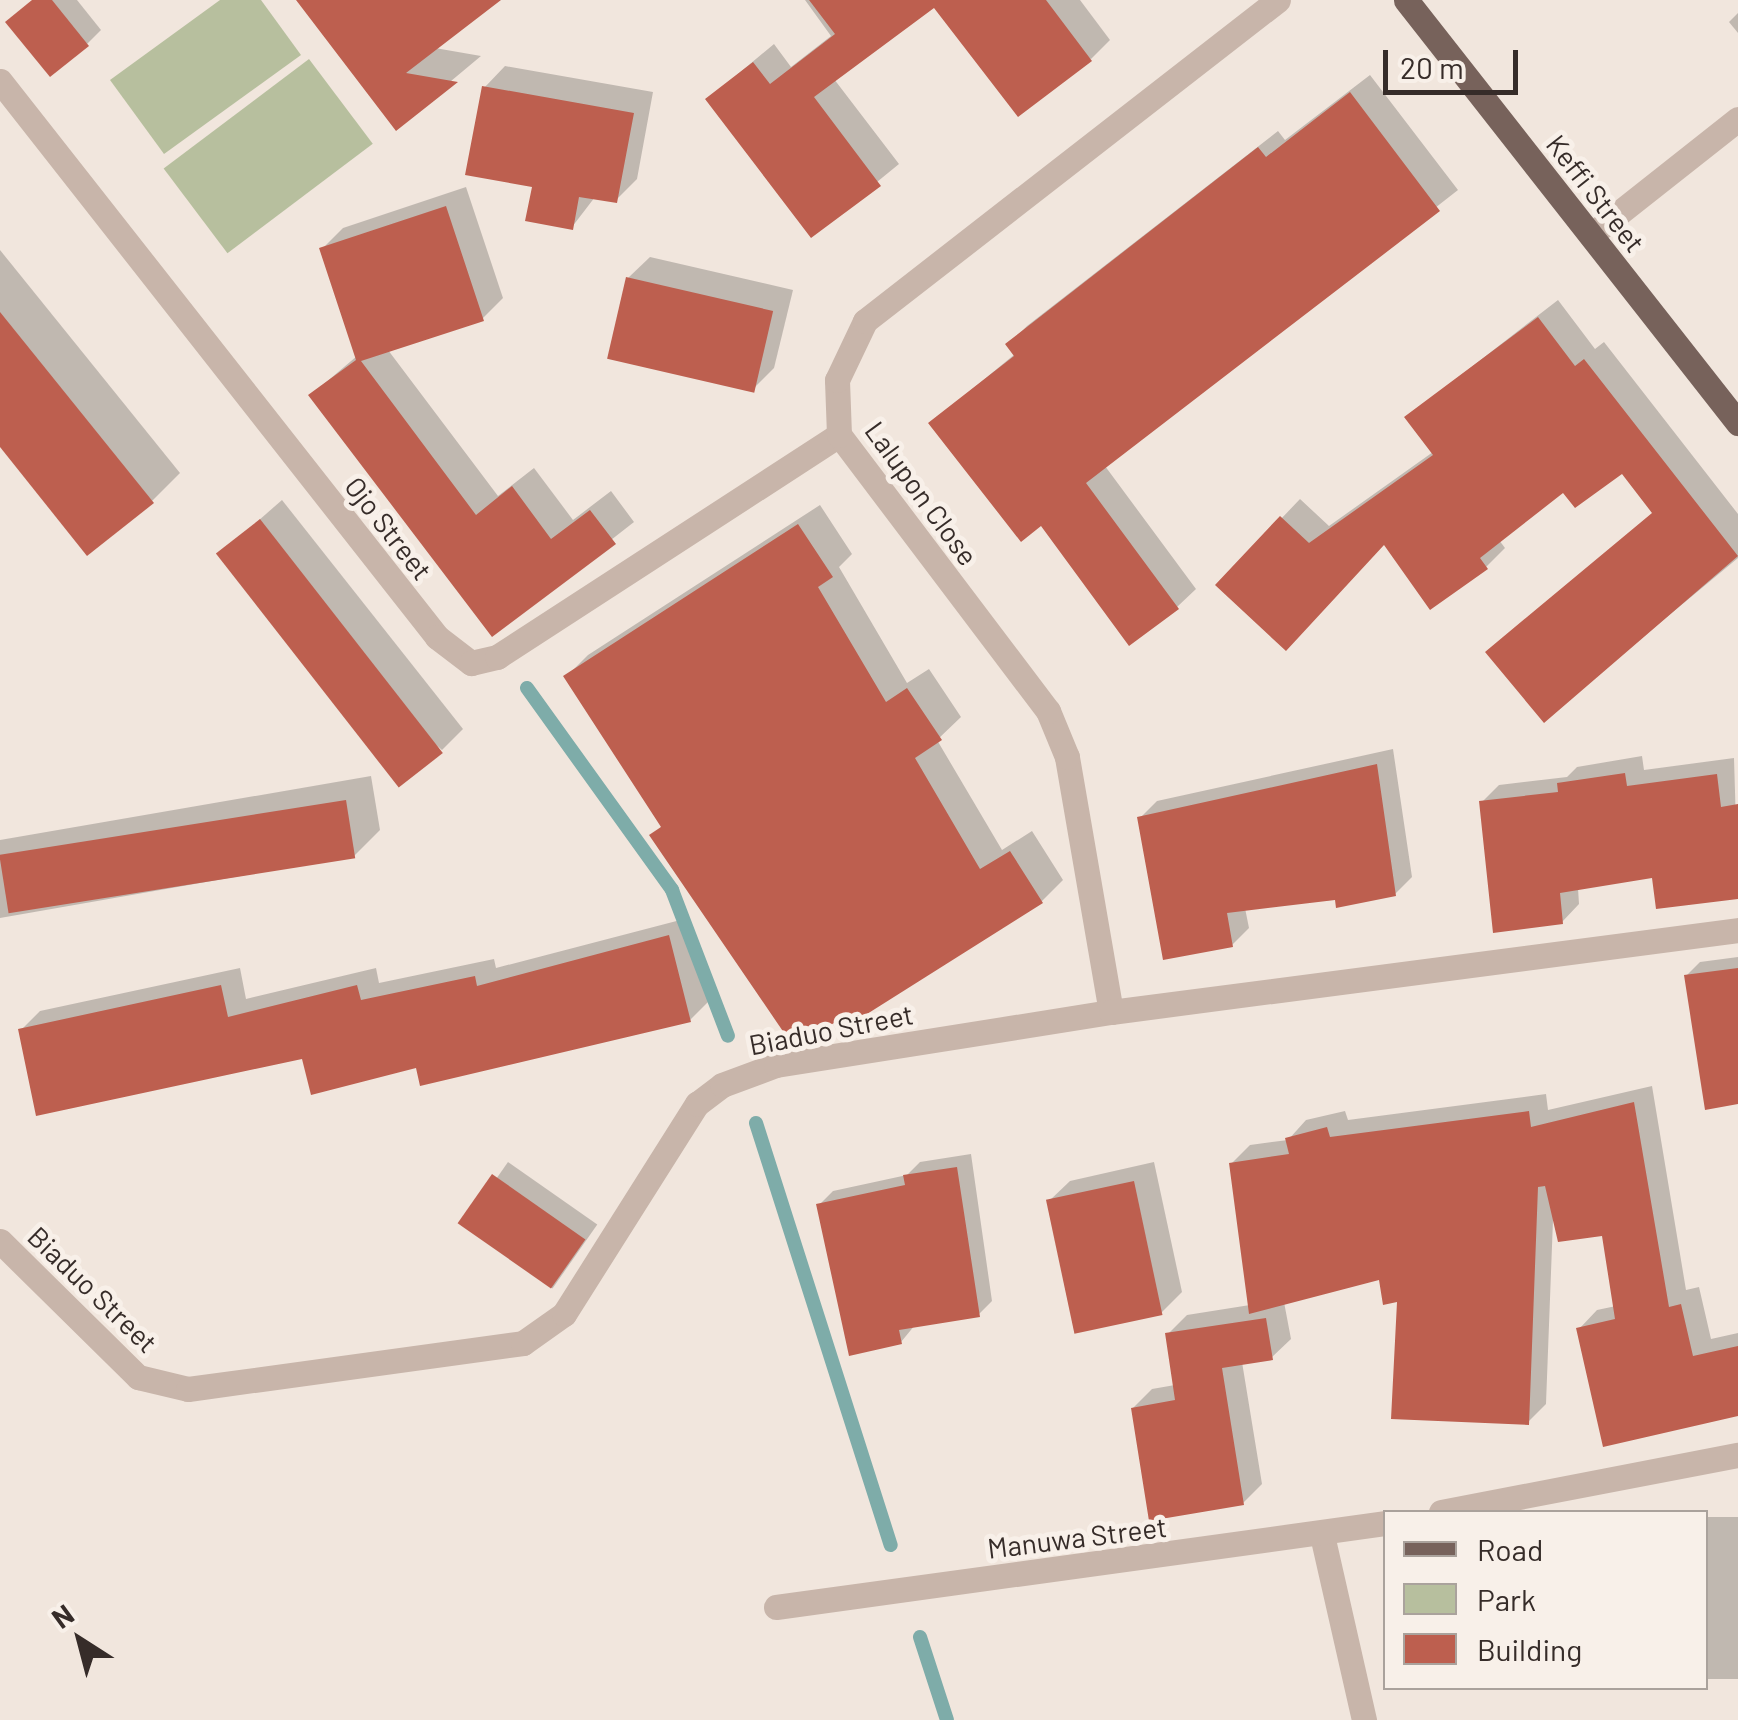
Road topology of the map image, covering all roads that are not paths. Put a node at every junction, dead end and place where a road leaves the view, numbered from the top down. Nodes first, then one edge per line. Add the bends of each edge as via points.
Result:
1 (1278, 0) edge
2 (1406, 0) edge
3 (0, 82) edge
4 (1738, 119) edge
5 (1591, 235) junction
6 (1738, 423) edge
7 (839, 435) junction
8 (1738, 930) edge
9 (1111, 1012) junction
10 (0, 1241) edge
11 (1738, 1456) edge
12 (1452, 1510) edge
13 (1383, 1524) edge
14 (1322, 1536) junction
15 (776, 1607) dead end
16 (1364, 1720) edge

1 - 7 street, Lalupon Close via 865,322 837,380
2 - 5 main road, Keffi Street
3 - 7 street, Ojo Street via 436,638 471,662 497,656
4 - 5 street
5 - 6 main road, Keffi Street
7 - 9 street, Lalupon Close via 1048,711 1067,757
8 - 9 street, Biaduo Street
9 - 10 street, Biaduo Street via 776,1064 722,1084 697,1104 564,1314 523,1343 188,1389 138,1377
11 - 12 street
13 - 14 street, Manuwa Street
14 - 15 street, Manuwa Street
14 - 16 street

